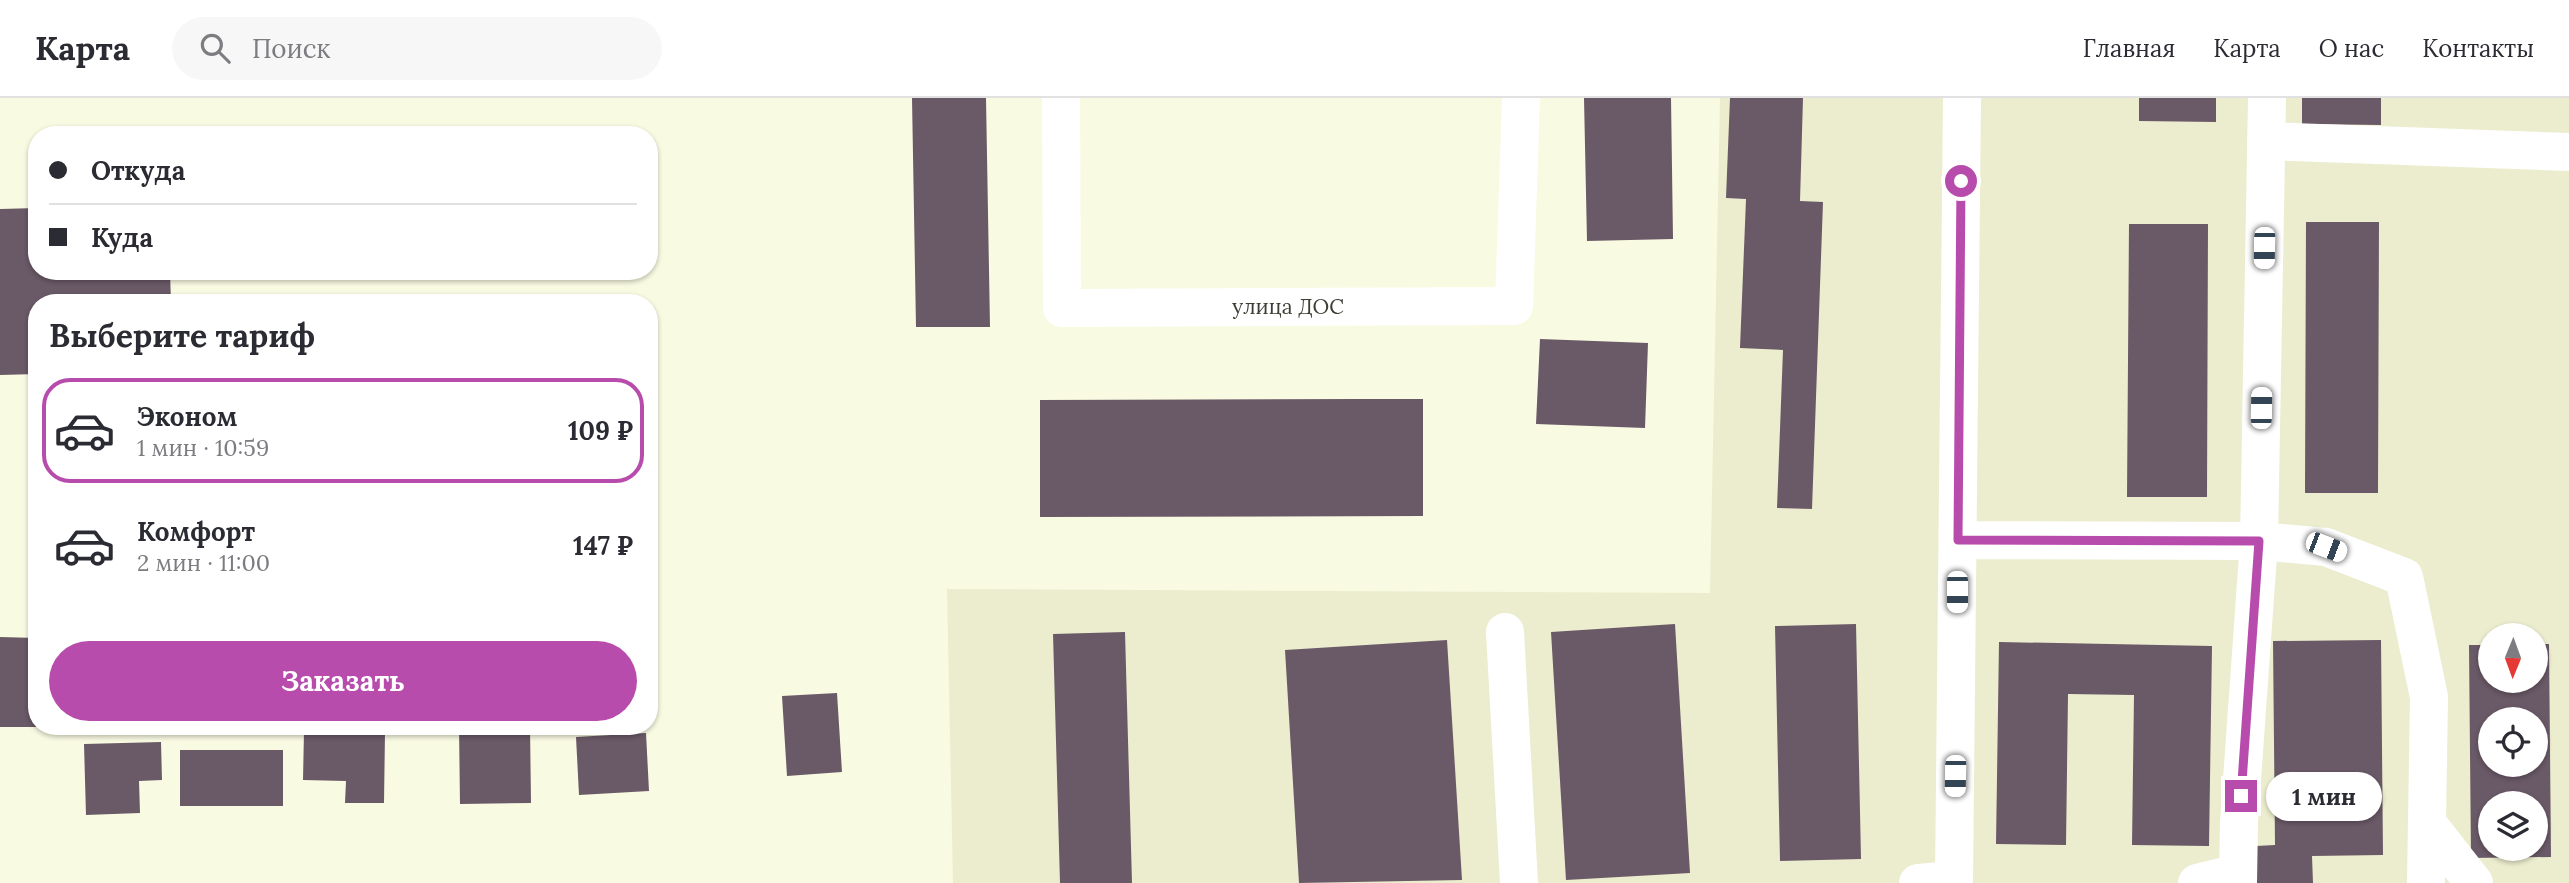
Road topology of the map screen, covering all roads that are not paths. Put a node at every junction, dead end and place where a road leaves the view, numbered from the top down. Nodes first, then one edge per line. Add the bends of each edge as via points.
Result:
1 (1061, 98) edge
2 (1521, 98) edge
3 (1962, 98) edge
4 (2267, 98) edge
5 (2266, 141) junction
6 (2569, 152) edge
7 (1958, 540) junction
8 (2259, 541) junction
9 (1505, 632) dead end
10 (2427, 824) junction
11 (2238, 878) edge
12 (1951, 882) edge
13 (1519, 883) edge
14 (2197, 883) edge
15 (2426, 883) edge
16 (2474, 883) edge

1 - 2 lane, улица ДОС via 1062,308 1514,306
3 - 7 lane
4 - 5 lane
5 - 6 lane
5 - 8 lane
7 - 8 lane
7 - 12 lane
8 - 10 lane via 2326,547 2404,577 2428,697
8 - 11 lane
9 - 13 lane
10 - 15 lane
10 - 16 lane
11 - 14 lane

